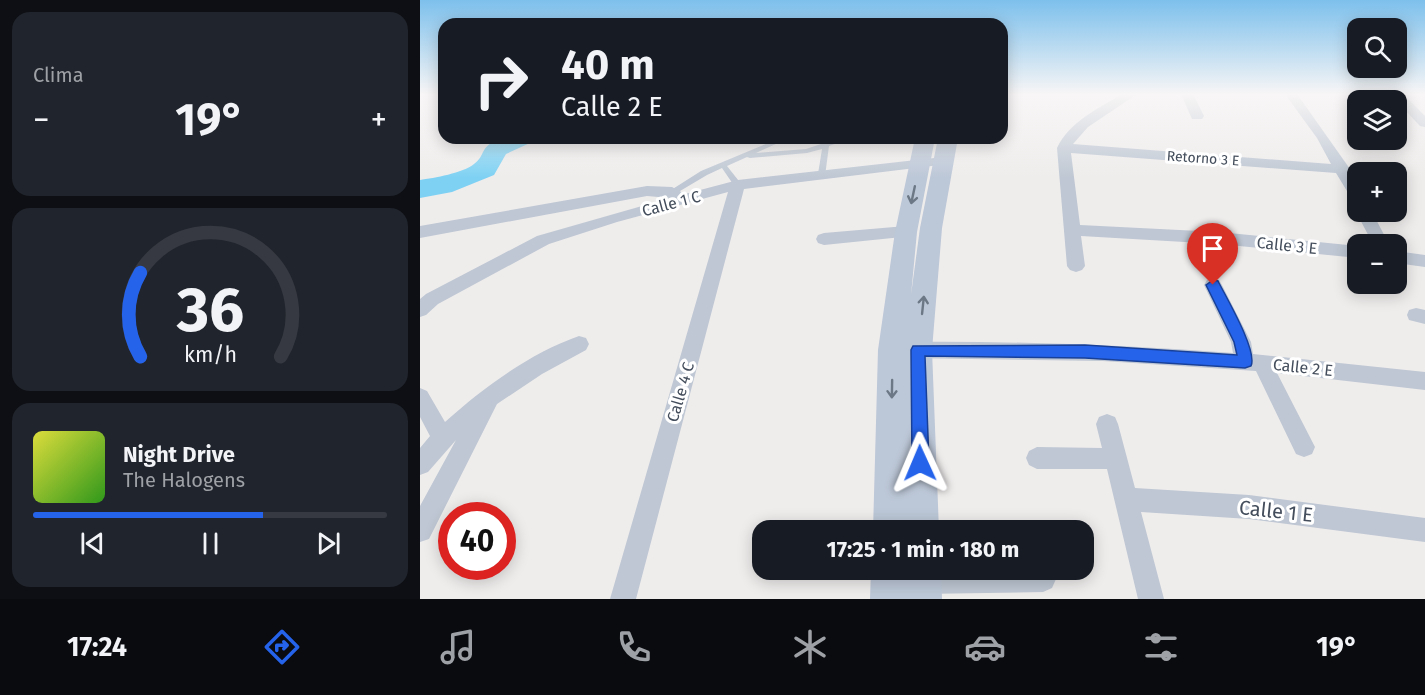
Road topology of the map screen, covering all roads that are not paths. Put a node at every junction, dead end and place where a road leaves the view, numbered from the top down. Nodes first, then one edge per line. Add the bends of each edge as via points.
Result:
1 (1089, 122) edge
2 (1312, 122) edge
3 (772, 144) edge
4 (832, 144) edge
5 (826, 146) junction
6 (1064, 148) junction
7 (934, 150) edge
8 (744, 156) junction
9 (724, 166) junction
10 (1343, 169) junction
11 (822, 174) junction
12 (1347, 177) edge
13 (738, 185) junction
14 (678, 196) junction
15 (1073, 230) junction
16 (420, 232) edge
17 (906, 232) junction
18 (824, 239) dead end
19 (1347, 251) edge
20 (1407, 258) edge
21 (1425, 261) edge
22 (1076, 266) dead end
23 (1213, 285) dead end
24 (420, 310) edge
25 (579, 344) dead end
26 (905, 350) junction
27 (1254, 362) junction
28 (1425, 381) edge
29 (420, 397) edge
30 (490, 398) junction
31 (1107, 424) dead end
32 (442, 437) junction
33 (1304, 447) dead end
34 (1037, 458) dead end
35 (1116, 459) junction
36 (420, 464) edge
37 (1127, 499) junction
38 (891, 520) edge
39 (921, 520) edge
40 (420, 530) edge
41 (1425, 530) edge
42 (889, 580) edge
43 (1013, 580) edge
44 (923, 583) edge
45 (623, 599) edge
46 (889, 599) edge
47 (1151, 599) edge

1 - 6 street via 1075,131
2 - 10 street
3 - 8 lane
4 - 5 lane
5 - 8 lane via 787,154
5 - 11 lane
6 - 10 street, Retorno 3 E
6 - 15 street
7 - 11 street, Calle 1 C
7 -> 17 street
26 -> 7 street via 931,228
8 - 9 lane
9 - 13 lane
9 - 14 lane via 704,173
10 - 12 street
11 - 13 street, Calle 1 C
13 - 14 street, Calle 1 C
13 - 45 street, Calle 4 C
14 - 16 street via 647,191
14 - 24 street, Calle 1 C via 543,240 432,299
15 - 19 street, Calle 3 E via 1219,238
15 - 22 street
17 - 18 street
17 - 26 street
20 - 21 street
23 - 27 street
25 - 30 street via 520,376
26 - 27 street, Calle 2 E via 1085,351
26 -> 38 street
26 - 39 street
27 - 28 street, Calle 2 E
27 - 33 street via 1268,377
29 - 32 street
30 - 32 street
30 - 40 street
31 - 35 street
32 - 36 street
34 - 35 street
35 - 37 street
37 - 41 street, Calle 1 E via 1249,507
37 - 47 street
42 - 46 street
43 - 44 street

